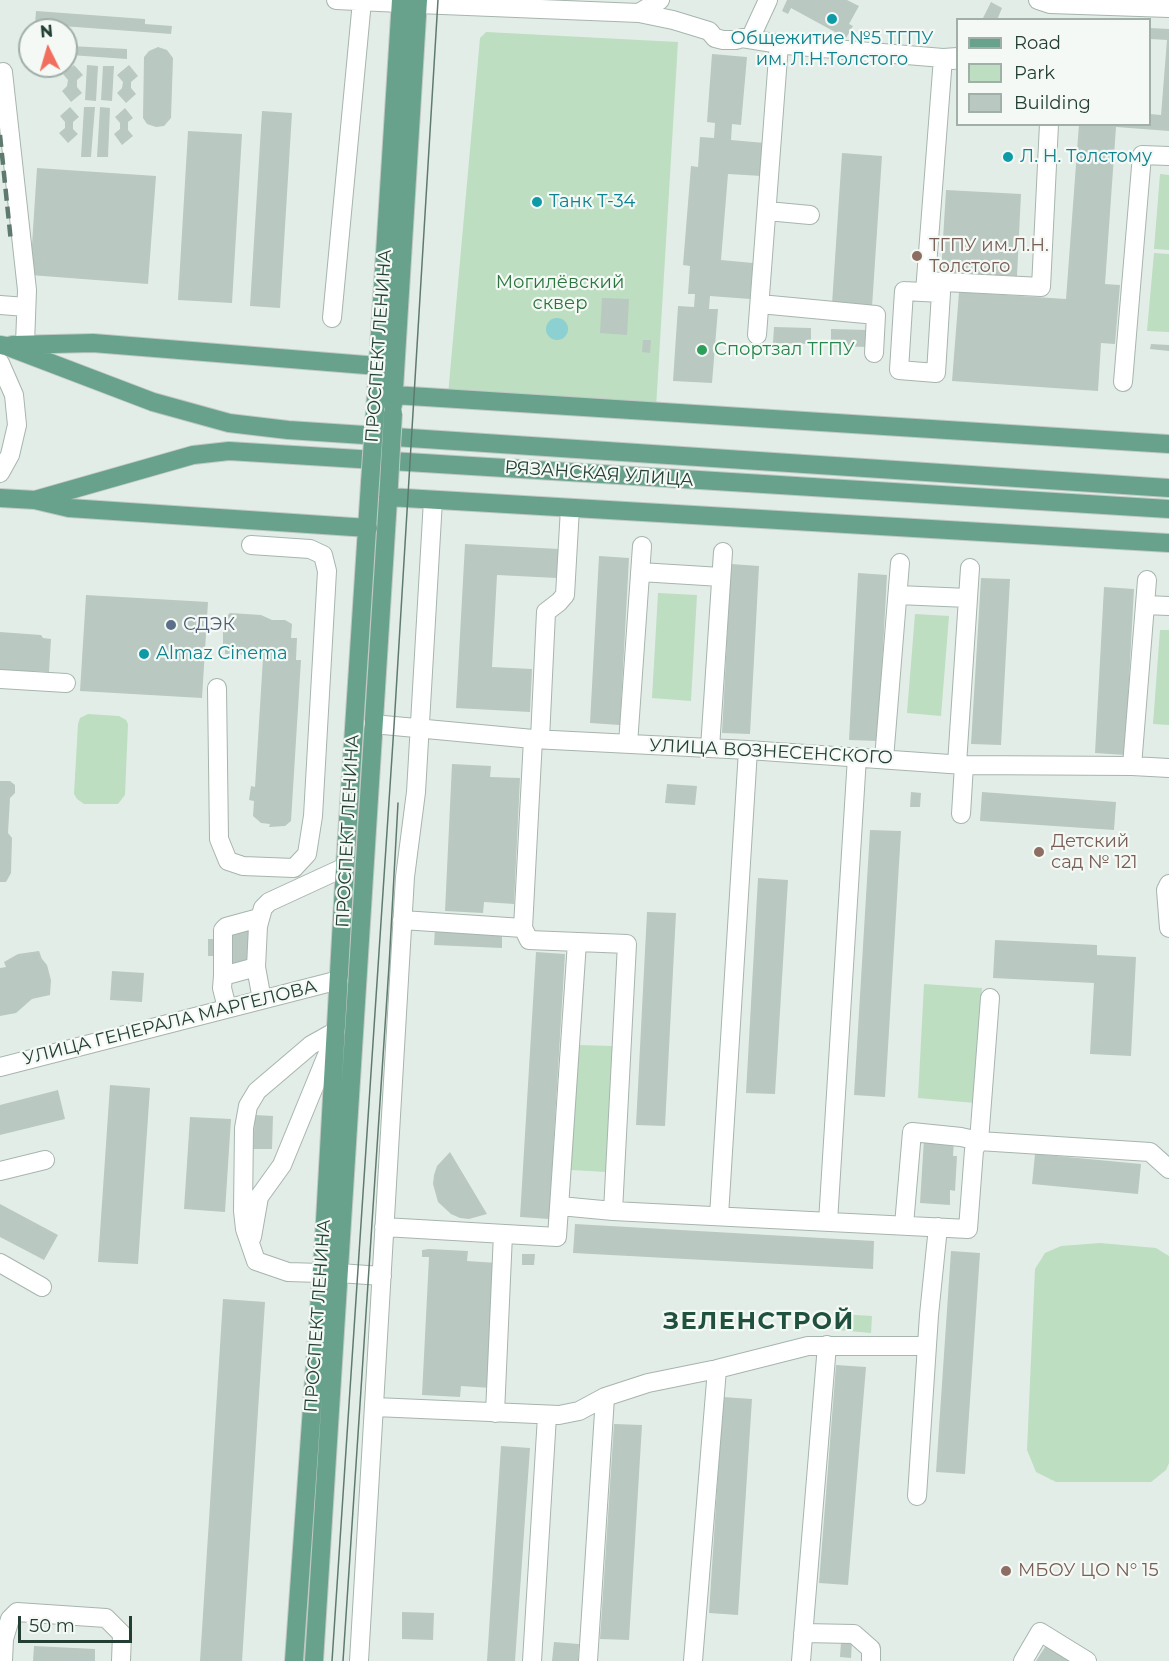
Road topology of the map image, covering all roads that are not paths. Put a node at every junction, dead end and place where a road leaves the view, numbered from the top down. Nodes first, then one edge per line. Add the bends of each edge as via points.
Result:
1 (336, 0) edge
2 (660, 0) edge
3 (768, 0) edge
4 (362, 1) edge
5 (409, 2) edge
6 (1109, 3) edge
7 (640, 7) edge
8 (1044, 8) edge
9 (1169, 8) edge
10 (1136, 13) edge
11 (746, 38) junction
12 (779, 44) junction
13 (952, 59) edge
14 (0, 74) edge
15 (1049, 126) edge
16 (1169, 156) edge
17 (767, 211) junction
18 (810, 215) dead end
19 (925, 287) junction
20 (760, 304) junction
21 (0, 306) edge
22 (26, 307) junction
23 (332, 318) dead end
24 (757, 335) dead end
25 (25, 344) junction
26 (2, 351) edge
27 (874, 353) dead end
28 (378, 366) junction
29 (1124, 382) dead end
30 (387, 406) junction
31 (1169, 444) edge
32 (0, 473) edge
33 (1169, 488) edge
34 (388, 490) junction
35 (0, 498) edge
36 (35, 500) junction
37 (433, 500) junction
38 (570, 508) junction
39 (1169, 509) edge
40 (368, 528) junction
41 (1169, 543) edge
42 (251, 544) dead end
43 (642, 546) dead end
44 (723, 552) dead end
45 (900, 563) dead end
46 (970, 568) dead end
47 (640, 572) junction
48 (721, 577) junction
49 (1146, 579) dead end
50 (898, 595) junction
51 (968, 598) junction
52 (1145, 604) junction
53 (1169, 606) edge
54 (0, 679) edge
55 (66, 683) dead end
56 (218, 688) dead end
57 (373, 724) junction
58 (419, 728) junction
59 (536, 739) junction
60 (628, 744) junction
61 (710, 748) junction
62 (748, 750) junction
63 (857, 757) junction
64 (884, 759) junction
65 (961, 765) junction
66 (1132, 766) junction
67 (1169, 768) edge
68 (961, 814) dead end
69 (345, 867) junction
70 (294, 868) junction
71 (1169, 884) edge
72 (302, 887) junction
73 (259, 918) junction
74 (402, 920) junction
75 (523, 928) junction
76 (1169, 928) edge
77 (577, 942) junction
78 (256, 967) junction
79 (223, 976) junction
80 (348, 978) junction
81 (990, 998) dead end
82 (262, 1000) junction
83 (227, 1008) junction
84 (336, 1031) junction
85 (0, 1067) edge
86 (979, 1141) junction
87 (45, 1160) dead end
88 (1169, 1169) edge
89 (0, 1171) edge
90 (560, 1206) junction
91 (614, 1211) junction
92 (719, 1216) junction
93 (828, 1222) junction
94 (904, 1225) junction
95 (384, 1227) junction
96 (938, 1227) junction
97 (503, 1234) junction
98 (250, 1248) junction
99 (0, 1263) edge
100 (330, 1273) junction
101 (382, 1275) junction
102 (42, 1287) dead end
103 (827, 1345) junction
104 (927, 1346) junction
105 (717, 1369) junction
106 (605, 1397) junction
107 (375, 1407) junction
108 (495, 1413) junction
109 (547, 1416) junction
110 (917, 1496) dead end
111 (5, 1618) edge
112 (803, 1633) junction
113 (3, 1661) edge
114 (121, 1661) edge
115 (294, 1661) edge
116 (314, 1661) edge
117 (358, 1661) edge
118 (532, 1661) edge
119 (588, 1661) edge
120 (693, 1661) edge
121 (801, 1661) edge
122 (871, 1661) edge
123 (1023, 1661) edge
124 (1087, 1661) edge

1 - 4 street
2 - 7 street
3 - 11 street
4 - 5 street
4 - 23 street
5 - 7 street
5 - 28 main road, ПРОСПЕКТ ЛЕНИНА
5 - 30 main road, ПРОСПЕКТ ЛЕНИНА
6 - 8 street
6 - 10 street
7 - 11 street via 709,31 715,38
9 - 10 street
11 - 12 street
12 - 13 street
12 - 17 street
13 - 19 street
14 - 22 street via 3,72
15 - 19 street via 1041,287
16 - 29 street via 1142,155
17 - 18 street
17 - 20 street
19 - 19 street via 904,291 899,370 936,373 941,294
20 - 24 street
20 - 27 street via 876,315
21 - 22 street
22 - 25 street
25 - 26 main road
25 - 28 main road via 93,343
26 - 32 street via 17,424 10,455
26 - 33 main road, РЯЗАНСКАЯ УЛИЦА via 229,423 288,430
28 - 30 main road, ПРОСПЕКТ ЛЕНИНА
30 - 31 main road
30 - 34 main road, ПРОСПЕКТ ЛЕНИНА, bridge
30 - 40 main road, ПРОСПЕКТ ЛЕНИНА, bridge via 370,483
34 - 37 main road
34 - 57 main road, ПРОСПЕКТ ЛЕНИНА
35 - 36 main road
36 - 39 main road, РЯЗАНСКАЯ УЛИЦА via 193,455 229,451
36 - 40 main road via 69,508
37 - 38 main road
37 - 58 street
38 - 41 main road
38 - 59 street via 565,595 546,612
40 - 69 main road, ПРОСПЕКТ ЛЕНИНА
42 - 70 street via 310,549 323,555 327,572 313,816 307,854
43 - 47 street
44 - 48 street
45 - 50 street
46 - 51 street
47 - 48 street
47 - 60 street
48 - 61 street
49 - 52 street
50 - 51 street
50 - 64 street
51 - 65 street
52 - 53 street
52 - 66 street
54 - 55 street
56 - 70 street via 219,839 228,861 243,866
57 - 58 street, УЛИЦА ВОЗНЕСЕНСКОГО
57 - 80 main road, ПРОСПЕКТ ЛЕНИНА
58 - 59 street, УЛИЦА ВОЗНЕСЕНСКОГО
58 - 74 street
59 - 60 street, УЛИЦА ВОЗНЕСЕНСКОГО
59 - 75 street
60 - 61 street, УЛИЦА ВОЗНЕСЕНСКОГО
61 - 62 street, УЛИЦА ВОЗНЕСЕНСКОГО
62 - 63 street, УЛИЦА ВОЗНЕСЕНСКОГО
62 - 92 street
63 - 64 street, УЛИЦА ВОЗНЕСЕНСКОГО
63 - 93 street
64 - 65 street, УЛИЦА ВОЗНЕСЕНСКОГО
65 - 66 street, УЛИЦА ВОЗНЕСЕНСКОГО
65 - 68 street
66 - 67 street, УЛИЦА ВОЗНЕСЕНСКОГО
69 - 72 street
69 - 80 main road, ПРОСПЕКТ ЛЕНИНА
70 - 72 street
71 - 76 street
72 - 73 street via 269,902
73 - 78 street
73 - 79 street via 223,930
74 - 75 street
74 - 95 street
75 - 77 street via 529,940
77 - 90 street
77 - 91 street via 627,944
78 - 79 street
78 - 82 street
79 - 83 street
80 - 82 street, УЛИЦА ГЕНЕРАЛА МАРГЕЛОВА
80 - 84 main road, ПРОСПЕКТ ЛЕНИНА
80 - 100 main road, ПРОСПЕКТ ЛЕНИНА
81 - 86 street
82 - 83 street, УЛИЦА ГЕНЕРАЛА МАРГЕЛОВА
83 - 85 street, УЛИЦА ГЕНЕРАЛА МАРГЕЛОВА
84 - 98 street via 282,1166 259,1197
84 - 98 street via 311,1045 256,1091 248,1106 243,1210
84 - 100 main road, ПРОСПЕКТ ЛЕНИНА
86 - 88 street via 1150,1152
86 - 94 street via 912,1132
86 - 96 street via 974,1150 968,1229
87 - 89 street
90 - 91 street
90 - 97 street via 557,1237
91 - 92 street
92 - 93 street
93 - 94 street
94 - 96 street
95 - 97 street
95 - 101 street
96 - 104 street
97 - 108 street
98 - 100 street via 255,1261 288,1272
99 - 102 street
100 - 101 street
100 - 115 main road, ПРОСПЕКТ ЛЕНИНА
100 - 116 main road, ПРОСПЕКТ ЛЕНИНА
101 - 107 street
103 - 104 street
103 - 105 street via 808,1346
103 - 112 street
104 - 110 street
105 - 106 street via 648,1383
105 - 120 street
106 - 109 street via 570,1413
106 - 119 street
107 - 108 street
107 - 117 street
108 - 109 street
109 - 118 street
111 - 113 street
111 - 114 street via 17,1612 106,1618 122,1634
112 - 121 street
112 - 122 street via 854,1634 871,1649
123 - 124 street via 1040,1632

